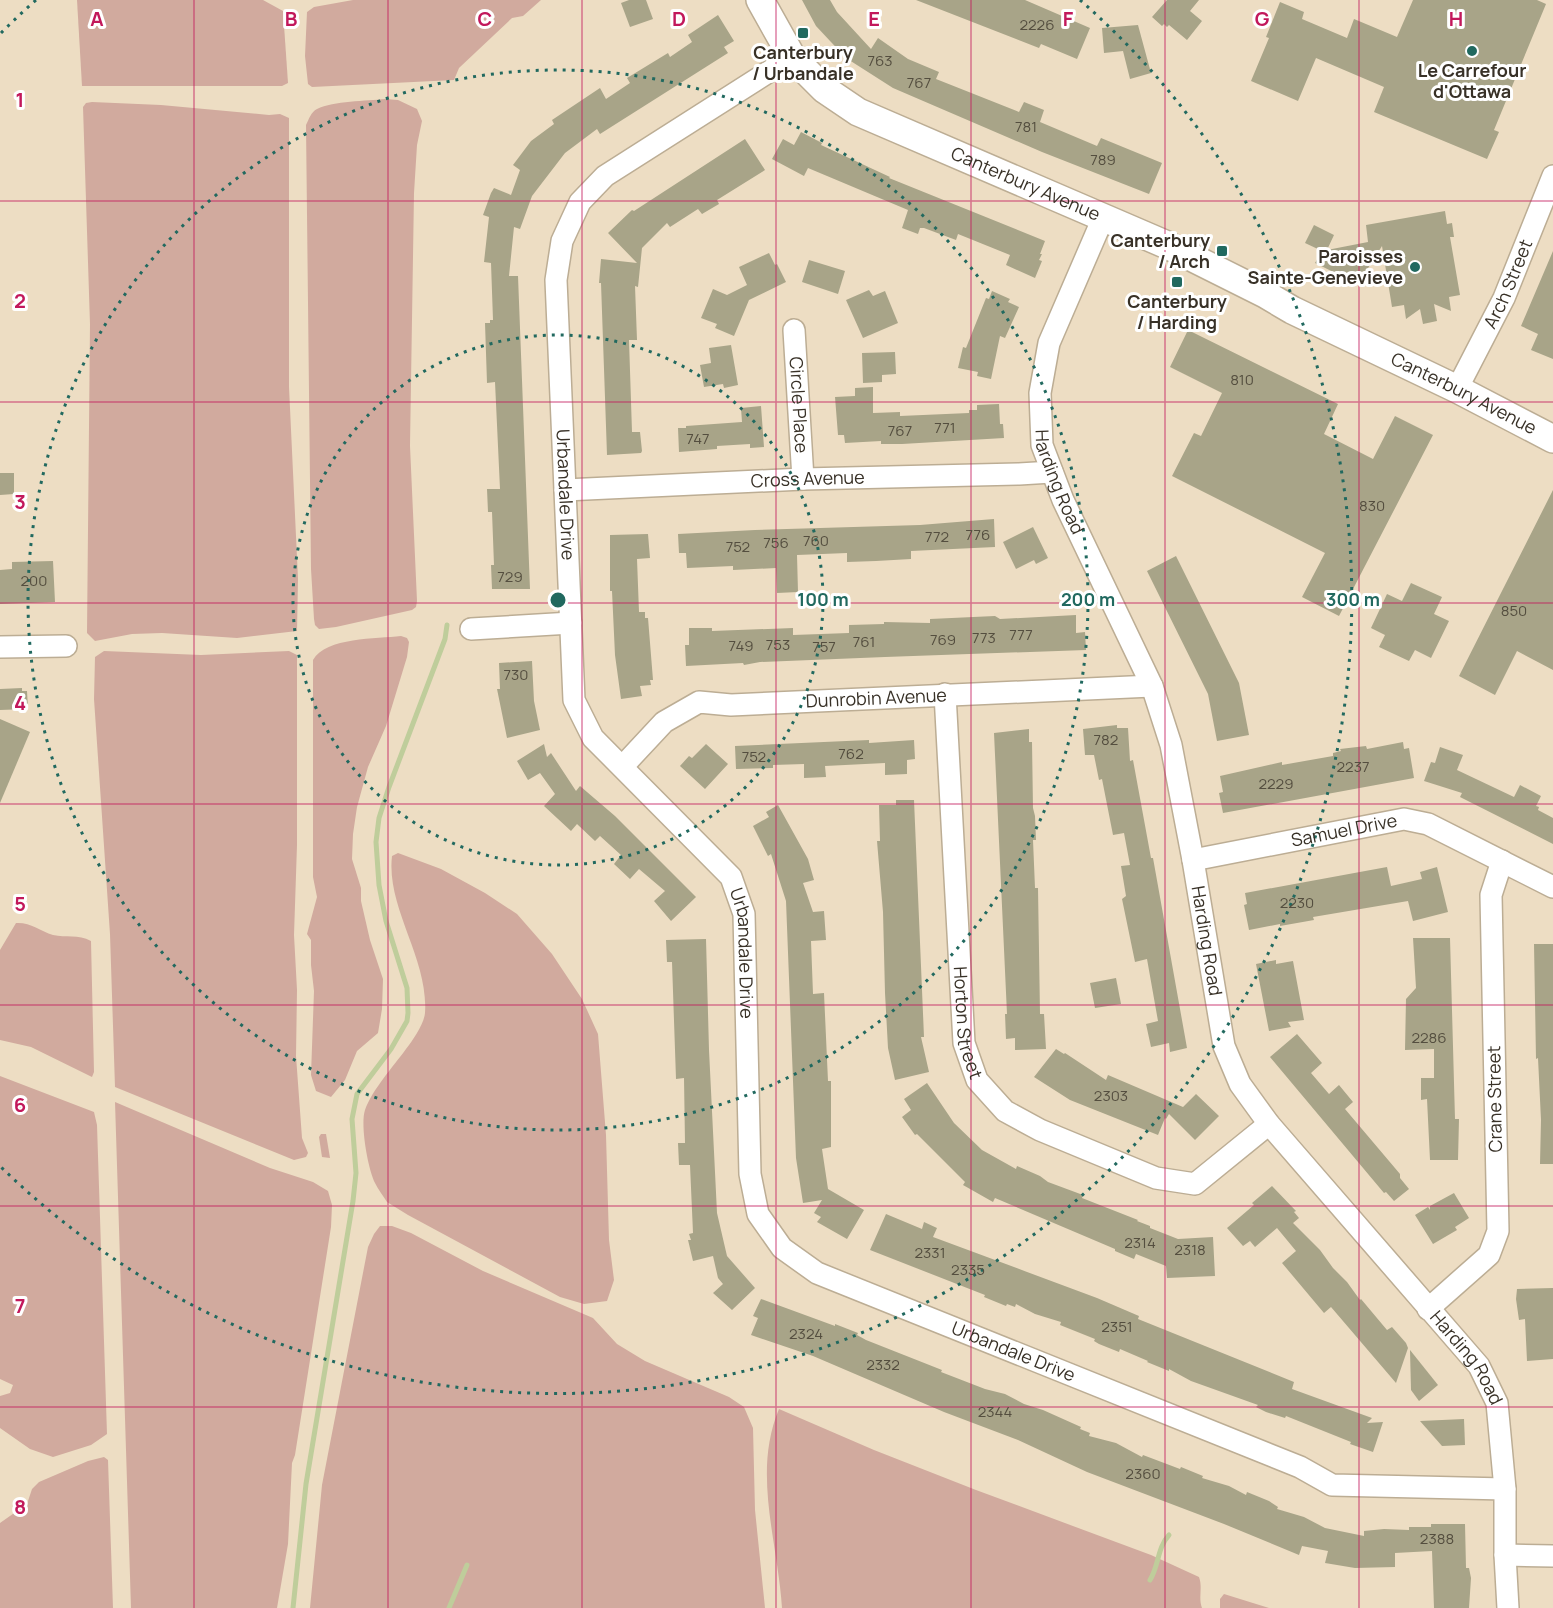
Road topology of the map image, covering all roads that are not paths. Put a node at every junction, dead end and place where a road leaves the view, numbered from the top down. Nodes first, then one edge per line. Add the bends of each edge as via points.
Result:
1 (760, 0) edge
2 (792, 57) junction
3 (1553, 176) edge
4 (1102, 218) junction
5 (794, 330) dead end
6 (1457, 389) junction
7 (1553, 439) edge
8 (1052, 471) junction
9 (803, 479) junction
10 (565, 490) junction
11 (571, 623) junction
12 (471, 629) dead end
13 (66, 646) dead end
14 (0, 647) edge
15 (1152, 686) junction
16 (945, 694) junction
17 (622, 766) junction
18 (1193, 860) junction
19 (1502, 861) junction
20 (1553, 887) edge
21 (1269, 1124) junction
22 (1428, 1309) junction
23 (1505, 1489) junction
24 (1505, 1555) junction
25 (1553, 1556) edge
26 (1508, 1608) edge

1 - 2 street, Canterbury Avenue
2 - 4 street, Canterbury Avenue via 824,89 858,112
2 - 10 street, Urbandale Drive via 605,176 580,202 562,241 556,280
3 - 6 street, Arch Street via 1504,298
4 - 6 street, Canterbury Avenue via 1167,245
4 - 8 street, Harding Road via 1049,343 1040,393 1042,445
5 - 9 street, Circle Place
6 - 7 street, Canterbury Avenue
8 - 9 street, Cross Avenue
8 - 15 street, Harding Road
9 - 10 street, Cross Avenue
10 - 11 street, Urbandale Drive
11 - 12 street
11 - 17 street, Urbandale Drive via 574,700 593,738
13 - 14 street
15 - 16 street, Dunrobin Avenue
15 - 18 street, Harding Road via 1171,745
16 - 17 street, Dunrobin Avenue via 732,705 699,702 664,722
16 - 21 street, Horton Street via 964,1042 976,1080 1005,1111 1040,1130 1156,1178 1195,1184
17 - 23 street, Urbandale Drive via 731,877 744,914 750,1174 758,1214 782,1248 817,1273 1300,1467 1332,1485
18 - 19 street, Samuel Drive via 1404,819 1428,824
18 - 21 street, Harding Road via 1224,1046 1240,1084
19 - 20 street, Samuel Drive
19 - 22 street, Crane Street via 1491,895 1498,1231 1489,1255
21 - 22 street, Harding Road
22 - 23 street, Harding Road via 1479,1366 1497,1403
23 - 24 street, Harding Road
24 - 25 street
24 - 26 street, Harding Road

